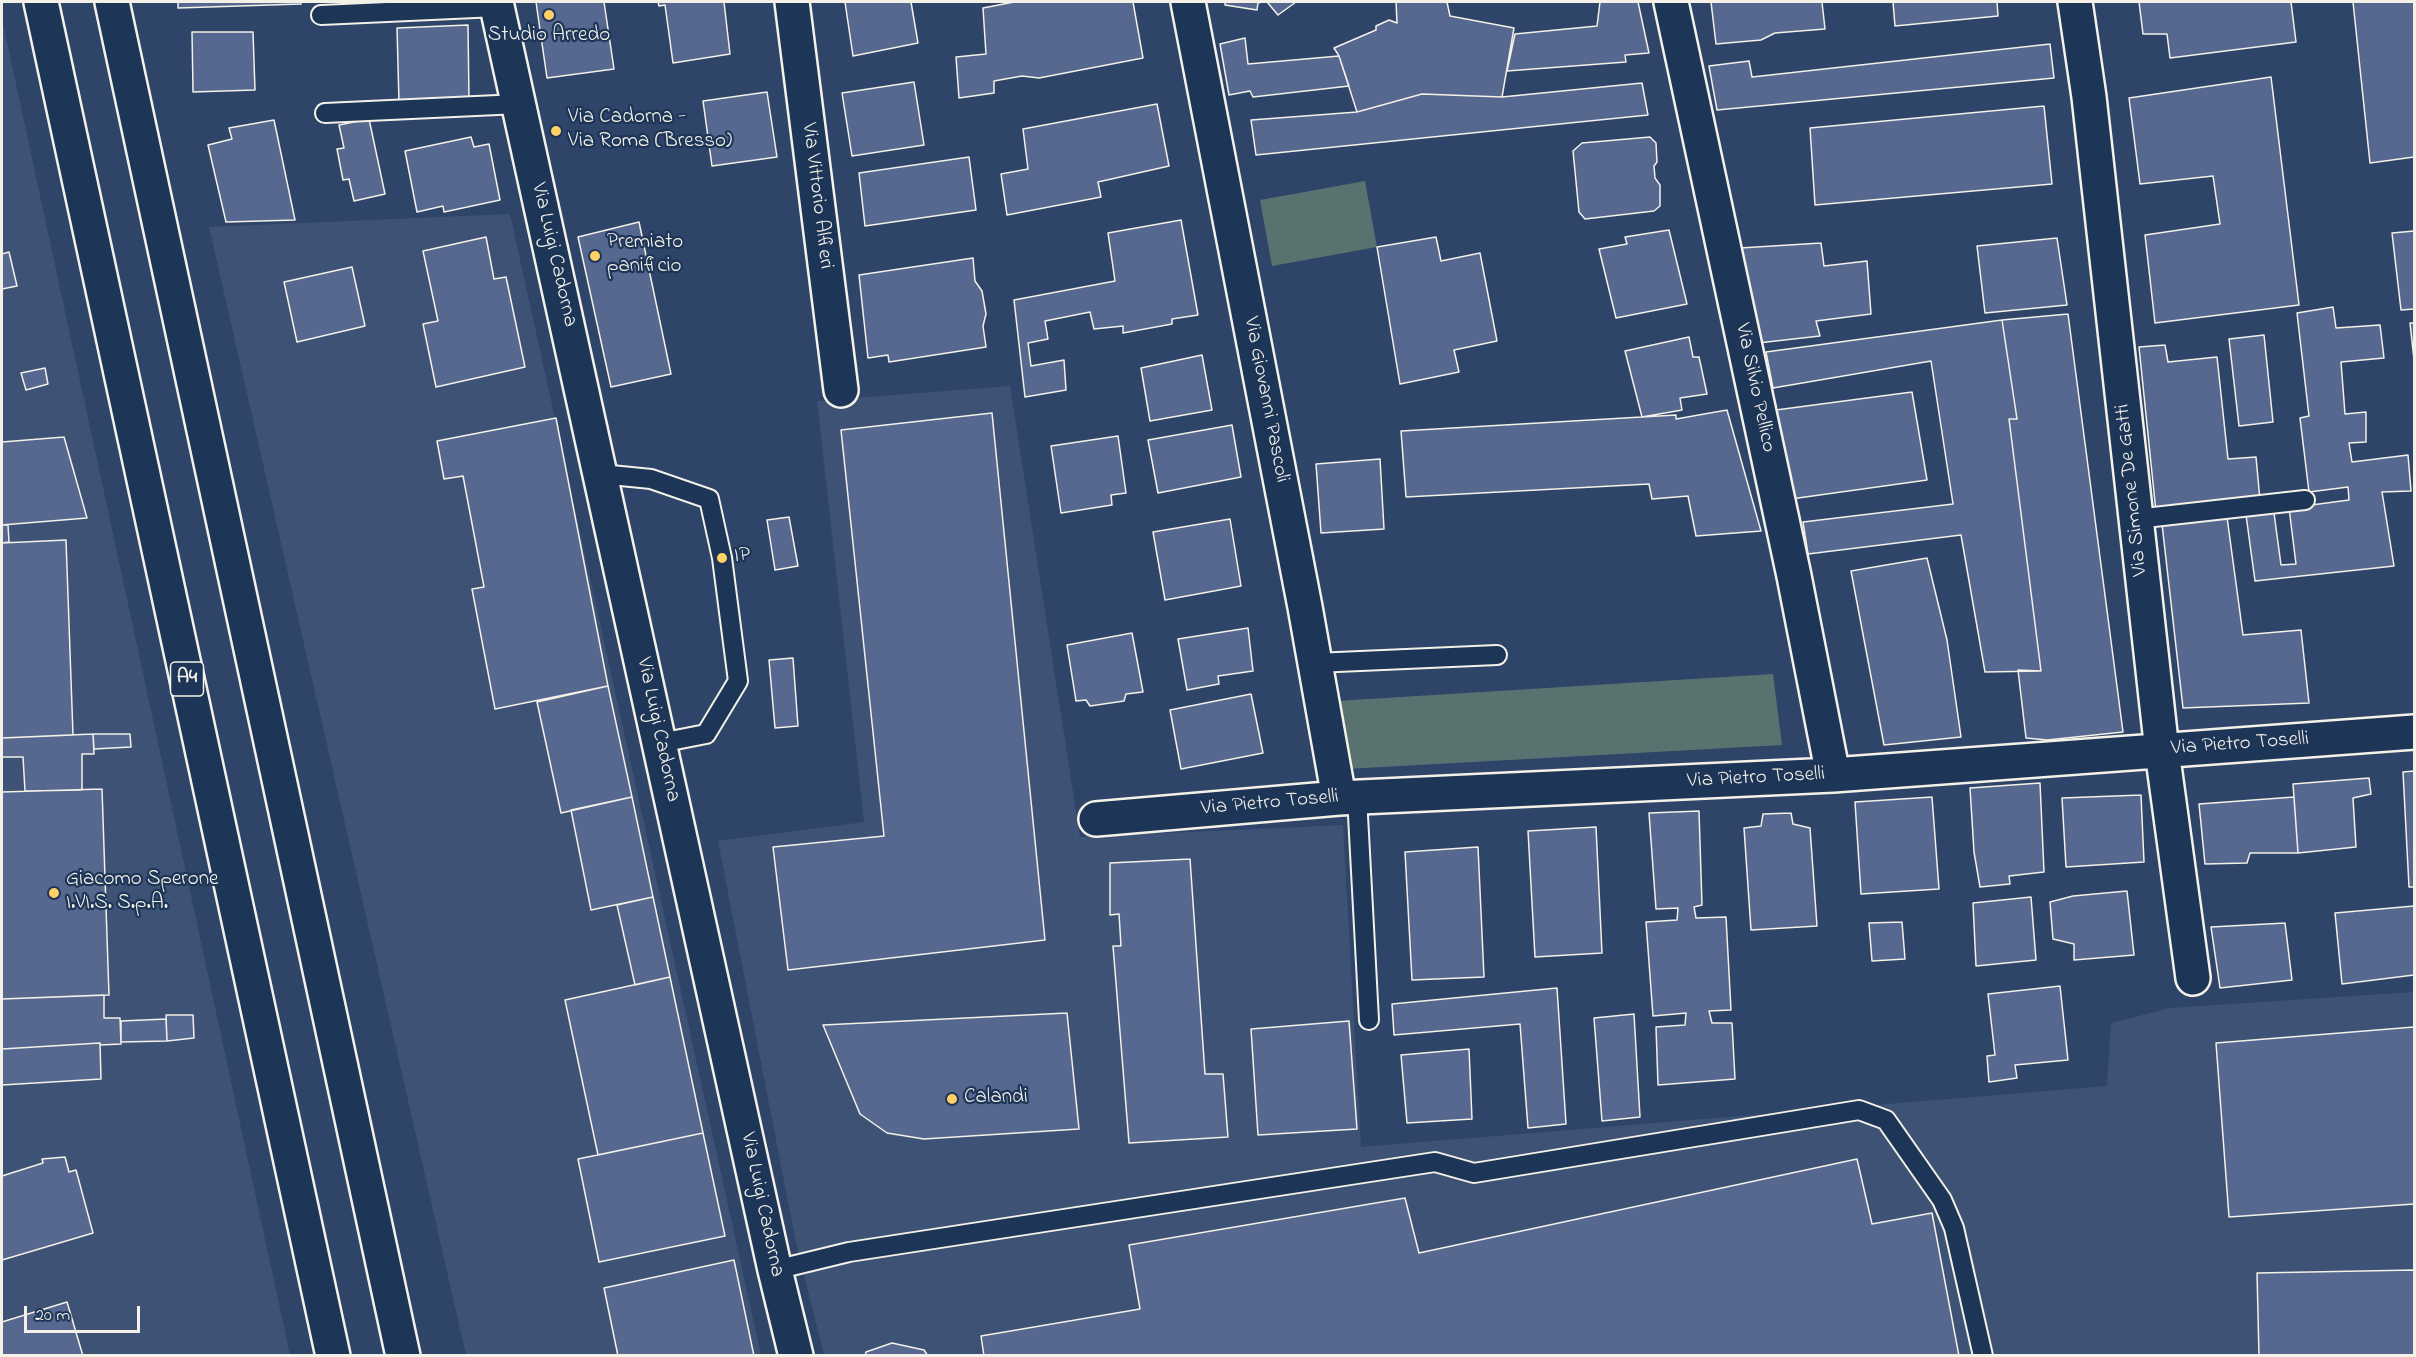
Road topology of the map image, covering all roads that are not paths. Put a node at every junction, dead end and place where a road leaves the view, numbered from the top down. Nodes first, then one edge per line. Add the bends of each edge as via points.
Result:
1 (41, 2) edge
2 (111, 2) edge
3 (792, 2) edge
4 (1188, 2) edge
5 (1671, 2) edge
6 (2075, 2) edge
7 (497, 4) edge
8 (321, 15) dead end
9 (519, 104) junction
10 (325, 113) dead end
11 (841, 390) dead end
12 (601, 474) junction
13 (2305, 501) dead end
14 (2136, 519) junction
15 (1497, 655) dead end
16 (1315, 663) junction
17 (2415, 732) edge
18 (660, 743) junction
19 (2162, 751) junction
20 (1833, 775) junction
21 (1348, 798) junction
22 (1096, 819) dead end
23 (2193, 978) dead end
24 (1370, 1020) dead end
25 (775, 1270) junction
26 (333, 1356) edge
27 (403, 1356) edge
28 (796, 1356) edge
29 (1983, 1356) edge

1 - 26 main road, A4
2 - 27 main road
3 - 11 main road, Via Vittorio Alfieri
4 - 16 main road, Via Giovanni Pascoli
5 - 20 main road, Via Silvio Pellico
6 - 14 main road, Via Simone De Gatti
7 - 8 lane, Via Luigi Cadorna
7 - 9 main road, Via Luigi Cadorna
9 - 10 lane
9 - 12 main road, Via Luigi Cadorna
12 - 18 main road, Via Luigi Cadorna
12 - 18 lane via 651,479 709,499 722,558 738,681 706,734
13 - 14 lane
14 - 19 main road, Via Simone De Gatti
15 - 16 lane
16 - 21 main road, Via Giovanni Pascoli
17 - 19 main road, Via Pietro Toselli
18 - 25 main road, Via Luigi Cadorna
19 - 20 main road, Via Pietro Toselli
19 - 23 main road, Via Simone De Gatti
20 - 21 main road, Via Pietro Toselli
21 - 22 main road, Via Pietro Toselli
21 - 24 lane
25 - 28 main road, Via Luigi Cadorna
25 - 29 lane via 849,1252 1435,1162 1474,1173 1859,1110 1886,1120 1942,1200 1954,1228

